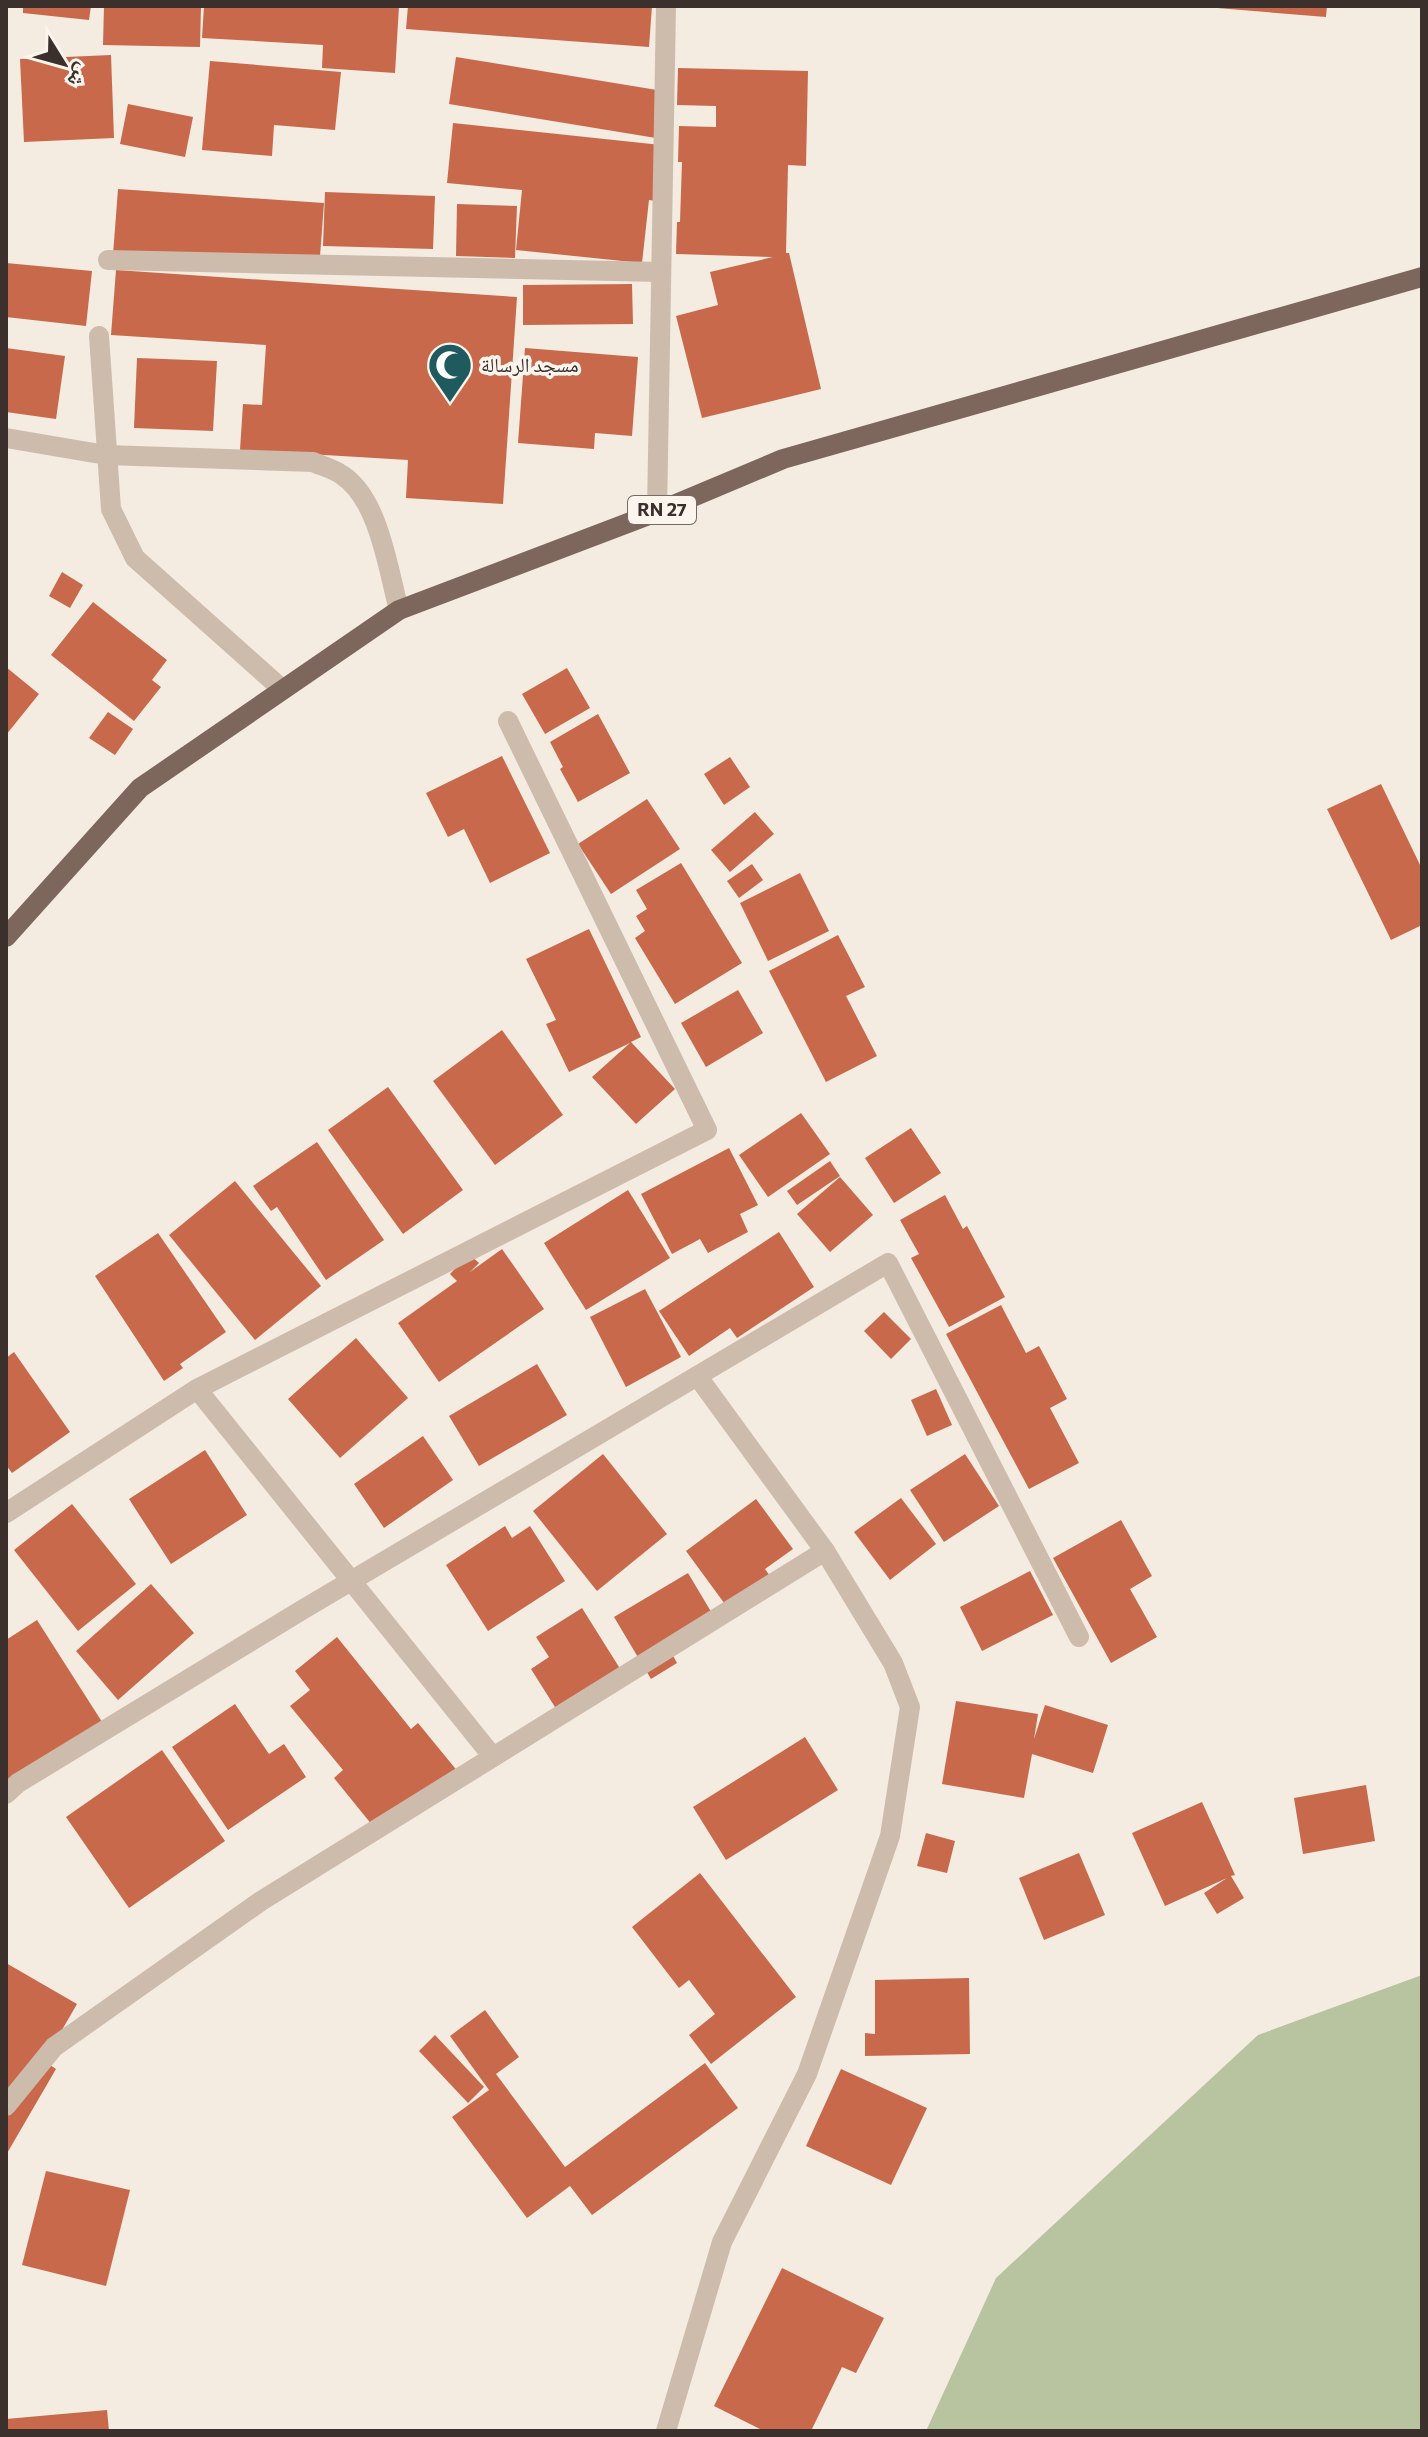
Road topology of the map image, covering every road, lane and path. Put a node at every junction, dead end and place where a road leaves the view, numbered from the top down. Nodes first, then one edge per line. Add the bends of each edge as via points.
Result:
1 (666, 6) edge
2 (108, 260) dead end
3 (661, 272) junction
4 (1422, 277) edge
5 (99, 336) dead end
6 (6, 438) edge
7 (106, 455) junction
8 (657, 512) junction
9 (399, 610) junction
10 (282, 689) junction
11 (508, 721) dead end
12 (6, 937) edge
13 (698, 1377) junction
14 (197, 1389) junction
15 (6, 1513) edge
16 (825, 1551) junction
17 (351, 1581) junction
18 (1079, 1637) dead end
19 (493, 1757) junction
20 (6, 1794) edge
21 (6, 2106) edge
22 (666, 2431) edge

1 - 3 street
2 - 3 street
3 - 8 street
4 - 8 main road, RN 27 via 783,459
5 - 7 street
6 - 7 street
7 - 9 street via 313,462 342,475 364,497
7 - 10 street via 111,509 135,558
8 - 9 main road, RN 27
9 - 10 main road, RN 27
10 - 12 main road, RN 27 via 140,788
11 - 14 street via 707,1130
13 - 16 street
13 - 17 street
13 - 18 street via 888,1263
14 - 15 street
14 - 17 street
16 - 19 street
16 - 22 street via 893,1663 910,1707 890,1836 807,2074 722,2242
17 - 19 street
17 - 20 street
19 - 21 street via 261,1901 54,2047

